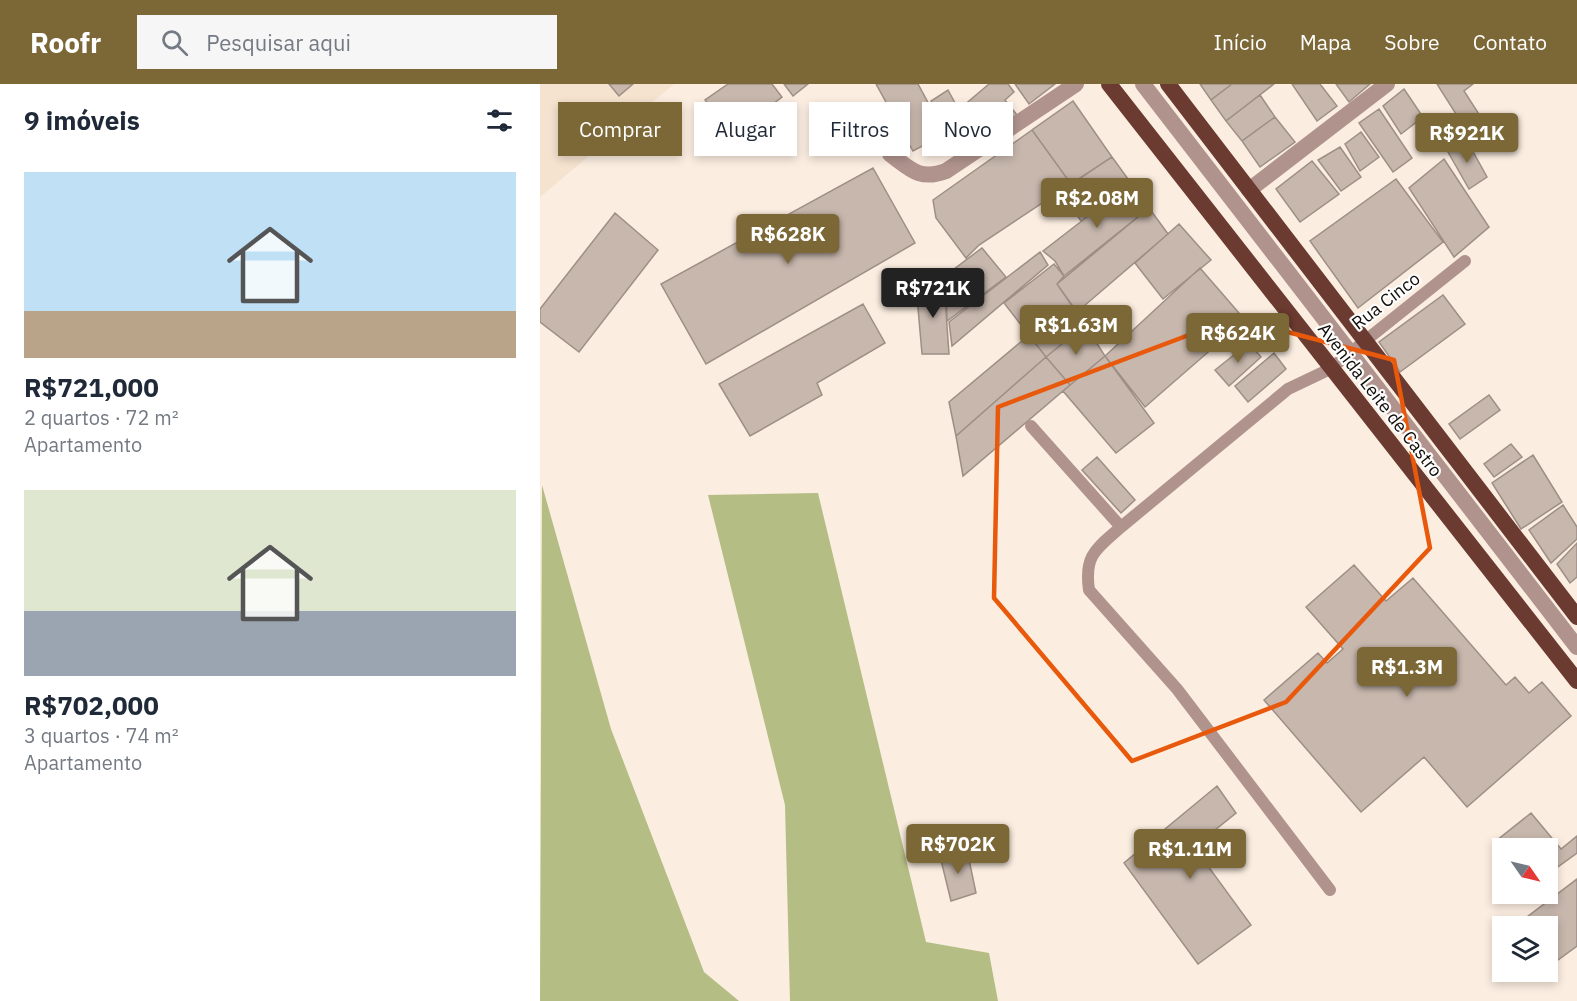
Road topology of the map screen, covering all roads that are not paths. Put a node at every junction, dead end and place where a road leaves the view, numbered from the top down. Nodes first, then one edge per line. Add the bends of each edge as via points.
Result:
1 (1076, 84) edge
2 (1109, 84) edge
3 (1143, 84) edge
4 (1168, 84) edge
5 (1387, 84) edge
6 (893, 156) edge
7 (1249, 190) junction
8 (1465, 261) dead end
9 (1364, 342) junction
10 (1350, 352) junction
11 (1330, 369) junction
12 (1031, 426) dead end
13 (1120, 527) junction
14 (1577, 617) edge
15 (1577, 647) edge
16 (1577, 681) edge
17 (1330, 890) dead end

1 - 6 street via 932,177 918,174
2 - 11 highway, Avenida Leite de Castro
3 - 10 street
4 - 7 highway, Avenida Leite de Castro
5 - 7 street
7 - 9 highway, Avenida Leite de Castro
8 - 9 lane, Rua Cinco
9 - 10 lane, Rua Cinco
9 - 14 highway, Avenida Leite de Castro
10 - 11 lane, Rua Cinco
10 - 15 street
11 - 13 lane, Rua Cinco via 1288,389
11 - 16 highway, Avenida Leite de Castro
12 - 13 lane
13 - 17 lane, Rua Cinco via 1096,549 1086,570 1089,590 1177,689

